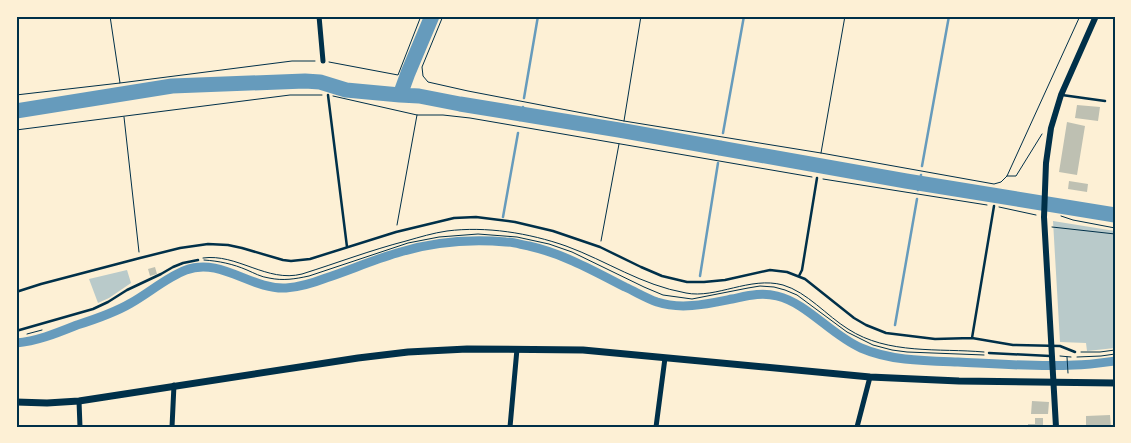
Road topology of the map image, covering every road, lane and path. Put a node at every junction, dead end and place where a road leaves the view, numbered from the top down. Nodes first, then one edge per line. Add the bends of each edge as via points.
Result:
1 (110, 16) edge
2 (319, 16) edge
3 (421, 16) edge
4 (443, 16) edge
5 (640, 16) edge
6 (845, 16) edge
7 (1080, 16) edge
8 (1096, 16) edge
9 (324, 61) junction
10 (120, 83) junction
11 (16, 95) edge
12 (328, 95) junction
13 (1061, 95) junction
14 (1105, 102) dead end
15 (417, 115) junction
16 (124, 116) junction
17 (624, 121) junction
18 (1051, 128) junction
19 (16, 130) edge
20 (619, 144) junction
21 (821, 153) junction
22 (1007, 176) junction
23 (817, 178) junction
24 (994, 206) junction
25 (1044, 215) junction
26 (1061, 216) dead end
27 (1052, 227) dead end
28 (1115, 228) edge
29 (396, 232) junction
30 (1115, 234) edge
31 (600, 247) junction
32 (347, 248) junction
33 (140, 258) junction
34 (198, 260) junction
35 (799, 276) junction
36 (16, 292) edge
37 (16, 332) edge
38 (972, 338) junction
39 (1051, 346) junction
40 (517, 349) junction
41 (1115, 350) edge
42 (1075, 352) joint
43 (989, 353) junction
44 (1115, 354) edge
45 (1053, 357) junction
46 (665, 358) junction
47 (1067, 358) junction
48 (1068, 373) dead end
49 (870, 377) junction
50 (1053, 379) junction
51 (1115, 383) edge
52 (174, 385) junction
53 (80, 400) junction
54 (16, 402) edge
55 (80, 427) edge
56 (172, 427) edge
57 (510, 427) edge
58 (656, 427) edge
59 (858, 427) edge
60 (1056, 427) edge

1 - 10 path
2 - 9 street
3 - 9 path via 398,75
4 - 17 path via 422,67 428,82
5 - 17 path
6 - 21 path
7 - 22 path
8 - 13 street
9 - 10 path
10 - 11 path
12 - 15 path
12 - 16 path via 290,95
12 - 32 lane
13 - 14 lane
13 - 18 street
15 - 20 path via 470,118
15 - 29 path
16 - 19 path
16 - 33 path
17 - 21 path
18 - 22 path via 1042,134 1016,176
18 - 25 street
20 - 23 path
20 - 31 path
21 - 22 path via 994,184
23 - 24 path
23 - 35 lane
24 - 25 path
24 - 38 lane
25 - 39 street
26 - 28 path
27 - 30 path
29 - 31 lane via 476,216 553,231
29 - 32 lane
31 - 35 lane via 662,276 687,282 725,280 770,270
32 - 33 lane via 291,261 242,248 208,244
33 - 36 lane
34 - 37 lane via 173,266 93,309
34 - 43 path via 219,262 286,280 440,236 517,237 572,252 663,295 692,299 760,286 774,287 797,295 847,332 892,350
34 - 43 path via 214,256 262,272 292,276 427,235 459,230 529,235 578,251 651,284 691,294 762,282 784,285 796,290 848,329 864,338 894,347
35 - 38 lane via 854,318 881,331 935,339
38 - 39 lane via 1013,345
39 - 42 lane
39 - 45 street
40 - 46 main road via 583,350
40 - 52 main road via 408,352
40 - 57 street
41 - 42 path
43 - 45 lane
44 - 47 path
45 - 47 path
45 - 50 street
46 - 49 main road
46 - 58 street
47 - 48 path
49 - 50 main road via 959,381
49 - 59 street
50 - 51 main road
50 - 60 street
52 - 53 main road
52 - 56 street
53 - 54 main road
53 - 55 street

